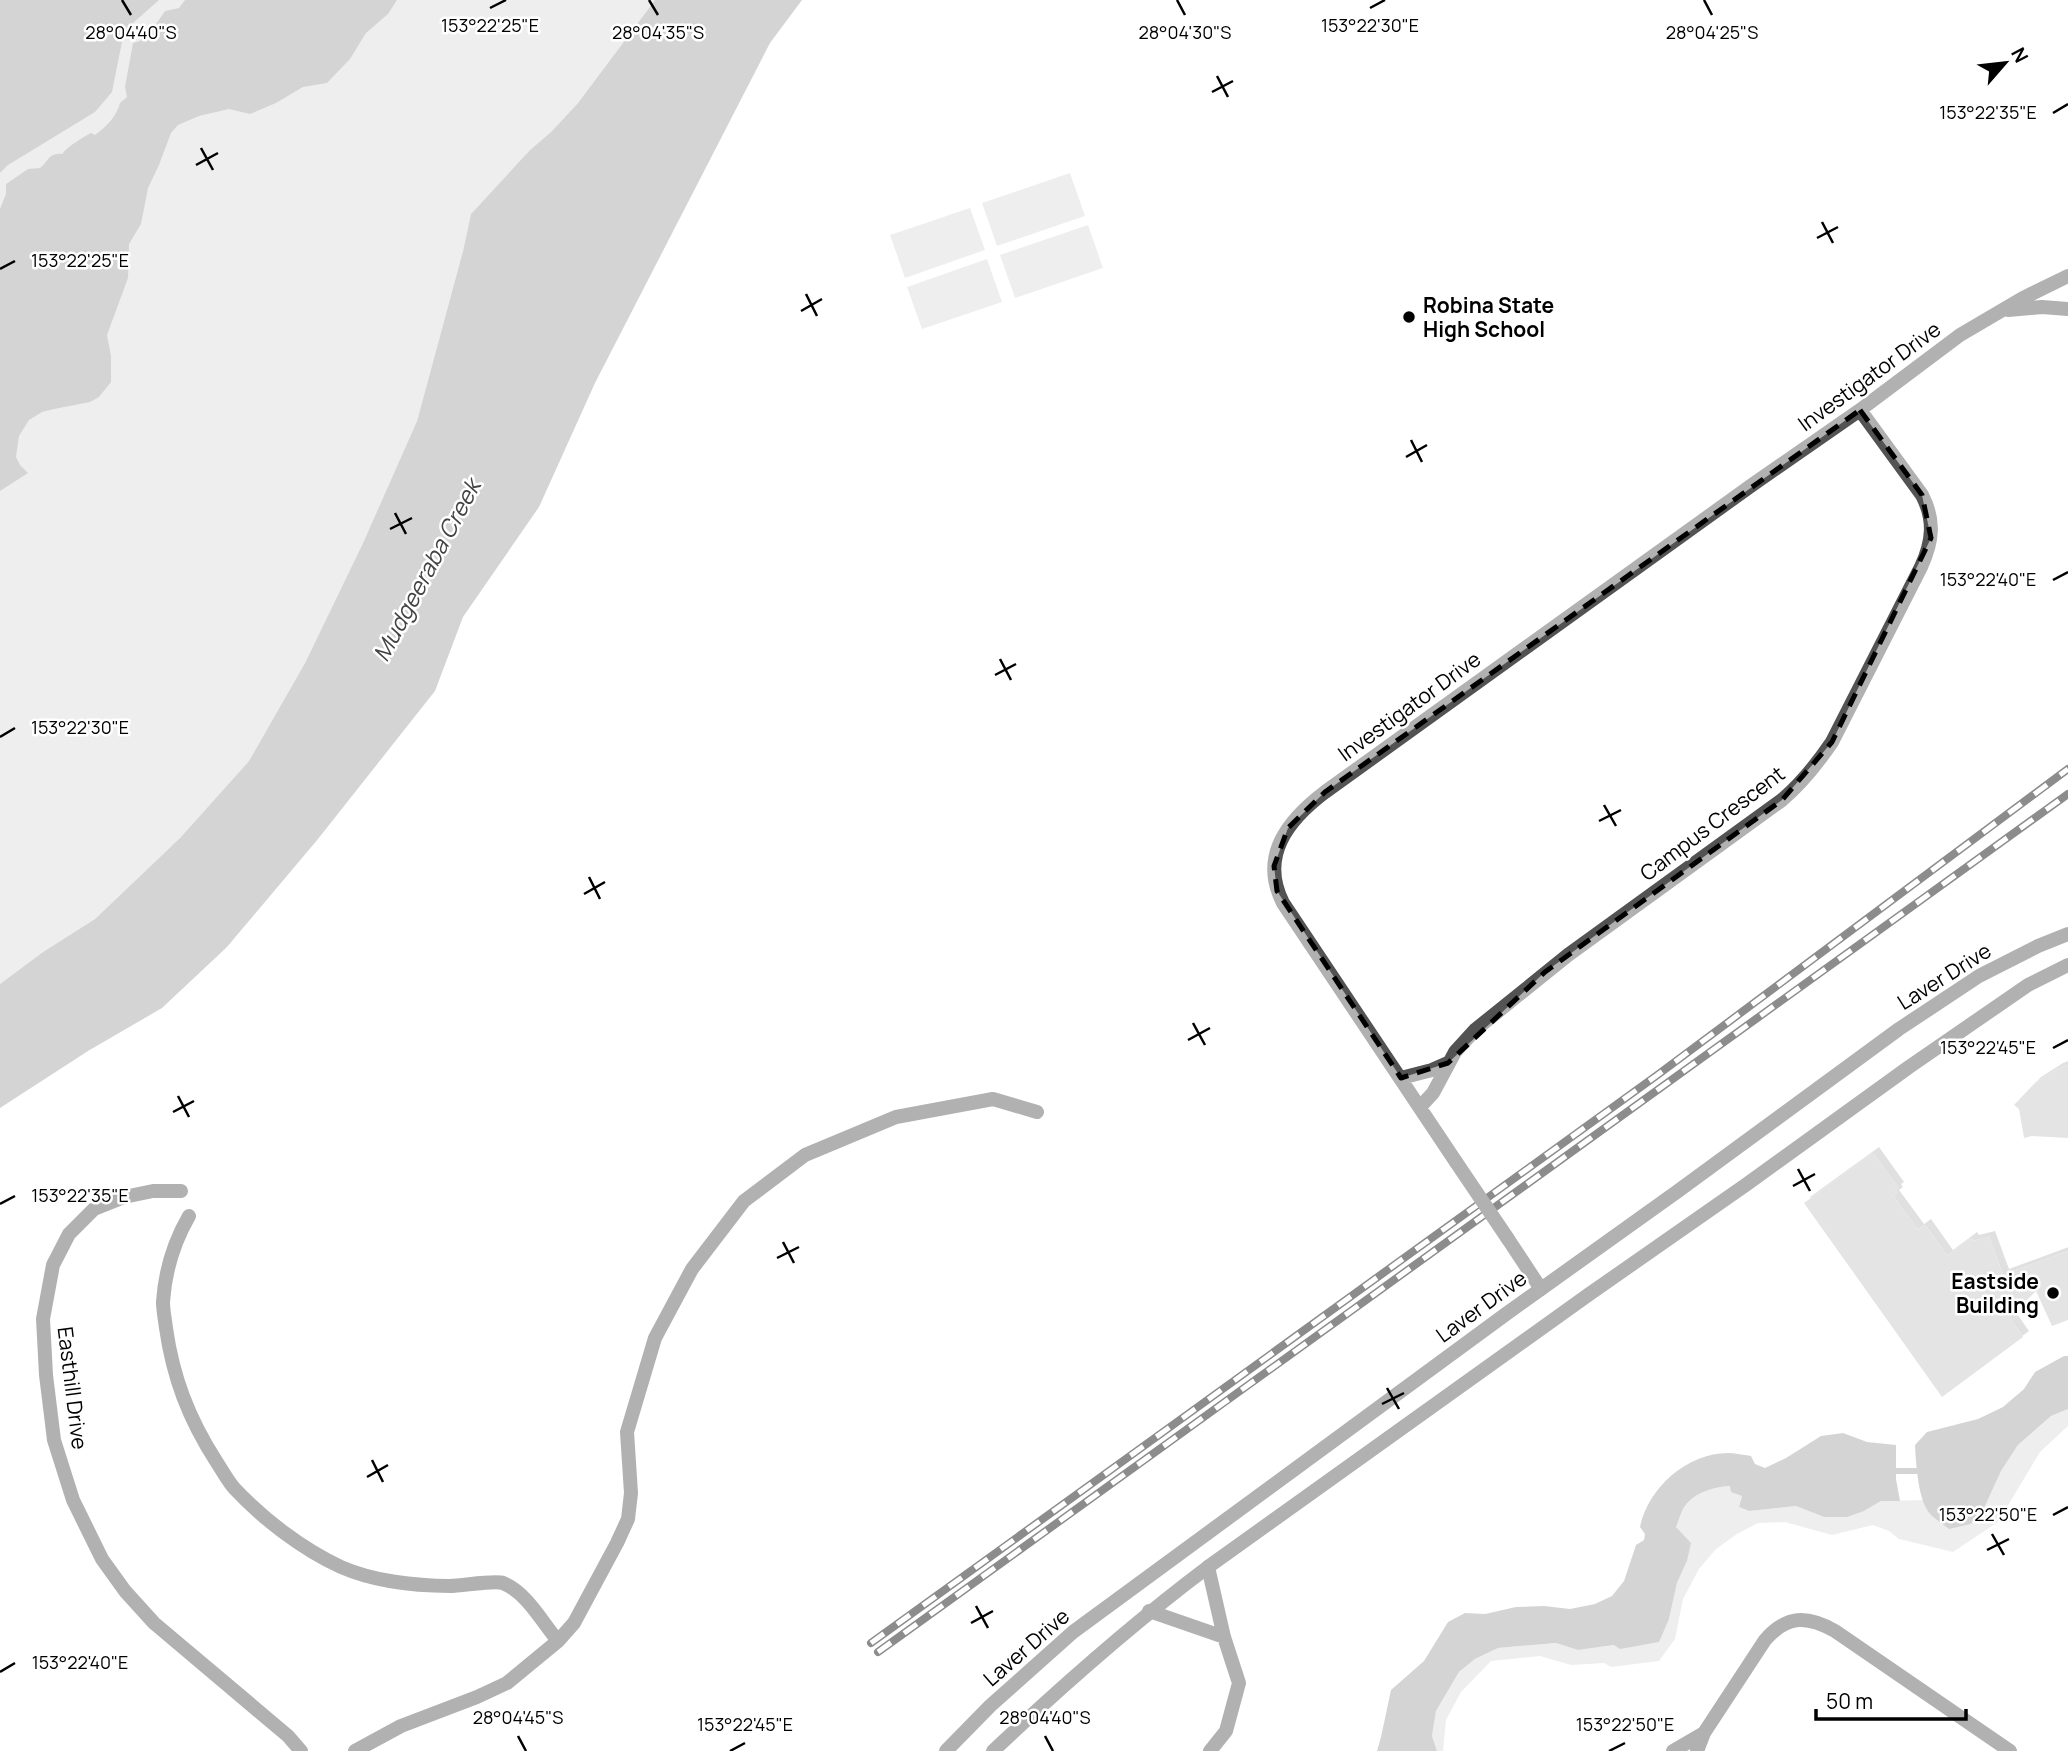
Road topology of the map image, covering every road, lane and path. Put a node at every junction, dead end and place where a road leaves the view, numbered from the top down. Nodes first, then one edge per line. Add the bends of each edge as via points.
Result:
1 (2068, 276) edge
2 (2068, 309) edge
3 (2003, 310) junction
4 (1860, 410) junction
5 (2068, 933) edge
6 (2068, 965) edge
7 (1448, 1063) junction
8 (1401, 1078) junction
9 (1420, 1107) junction
10 (1037, 1112) dead end
11 (181, 1191) dead end
12 (189, 1216) dead end
13 (1541, 1289) junction
14 (1208, 1567) junction
15 (1149, 1611) junction
16 (1223, 1637) junction
17 (558, 1641) junction
18 (1704, 1733) junction
19 (301, 1751) edge
20 (355, 1751) edge
21 (946, 1751) edge
22 (993, 1751) edge
23 (1210, 1751) edge
24 (1673, 1751) edge
25 (1697, 1751) edge
26 (2010, 1751) edge

1 - 3 street, Investigator Drive
2 - 3 street, Investigator Drive
3 - 4 street, Investigator Drive via 1960,335
4 - 7 street, Campus Crescent via 1922,495 1929,508 1931,538 1921,567 1826,751 1782,800 1545,972 1475,1030
4 - 8 street, Investigator Drive via 1325,792 1287,828 1274,866 1277,891
5 - 13 street, Laver Drive via 1979,976 1899,1029
6 - 14 street via 2028,985 1943,1043
7 - 8 street
7 - 9 street, Campus Crescent
8 - 9 street, Investigator Drive
9 - 13 street, Investigator Drive, bridge
10 - 17 street via 993,1099 895,1117 805,1155 744,1201 692,1269 656,1338 627,1432 628,1519 573,1623
11 - 19 street, Easthill Drive via 143,1193 94,1209 69,1234 53,1265 43,1319 54,1440 73,1500 102,1559 125,1591 154,1623
12 - 17 street via 170,1261 163,1303 169,1350 181,1395 203,1441 233,1486 301,1544 341,1567 419,1584 501,1582 517,1592
13 - 21 street, Laver Drive via 1073,1632
14 - 15 street
14 - 16 street
15 - 16 street
15 - 22 street
16 - 23 street via 1239,1683 1226,1731
17 - 20 street via 507,1683 401,1726
18 - 24 street
18 - 25 street
18 - 26 street via 1775,1629 1808,1620 1835,1631

